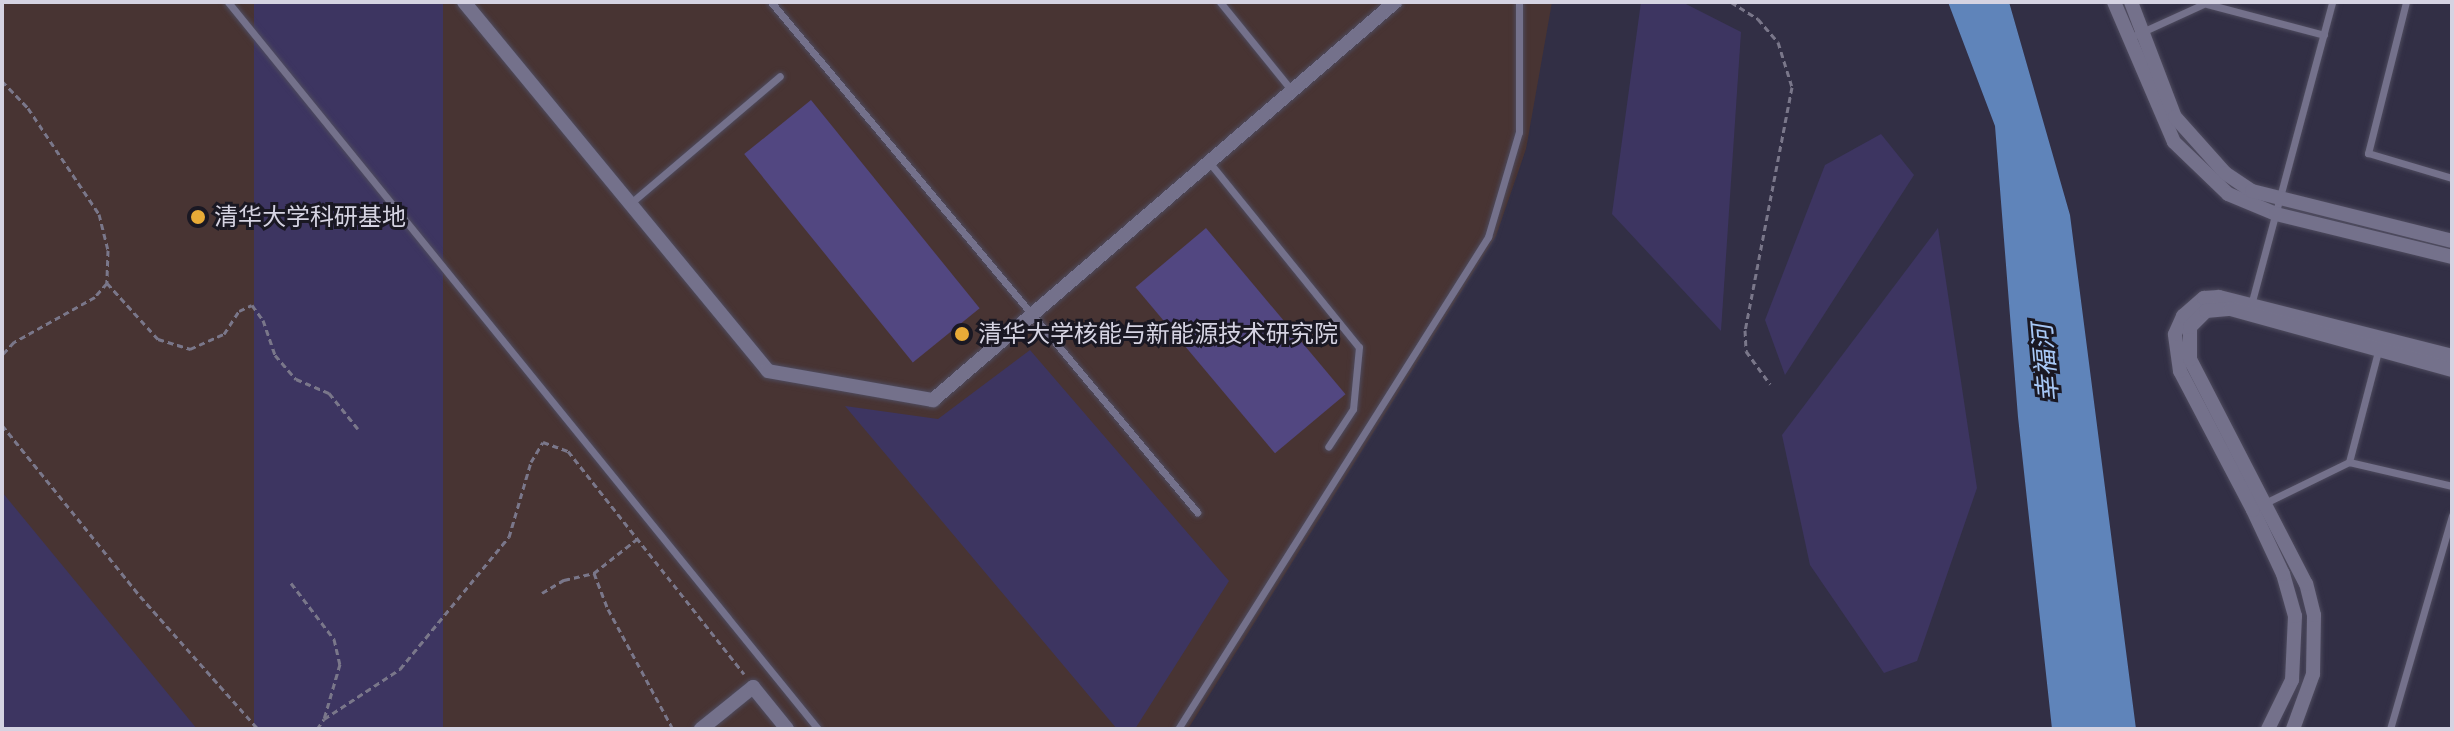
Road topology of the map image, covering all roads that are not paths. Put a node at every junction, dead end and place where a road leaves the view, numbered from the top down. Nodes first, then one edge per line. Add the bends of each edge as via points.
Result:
1 (228, 2) edge
2 (464, 2) edge
3 (771, 2) edge
4 (1220, 2) edge
5 (1395, 2) edge
6 (1519, 2) edge
7 (2114, 2) edge
8 (2131, 2) edge
9 (2332, 2) edge
10 (2406, 2) edge
11 (2207, 3) edge
12 (2143, 32) junction
13 (2324, 35) junction
14 (2129, 38) junction
15 (780, 76) dead end
16 (1292, 91) junction
17 (1209, 162) junction
18 (2452, 178) edge
19 (2280, 198) junction
20 (632, 202) junction
21 (2276, 214) junction
22 (2452, 241) edge
23 (2452, 257) edge
24 (2250, 309) junction
25 (1030, 317) junction
26 (2379, 346) junction
27 (2452, 356) edge
28 (2452, 370) edge
29 (1328, 447) dead end
30 (2349, 462) junction
31 (2452, 486) edge
32 (2259, 507) junction
33 (1197, 512) dead end
34 (2452, 516) edge
35 (701, 729) edge
36 (787, 729) edge
37 (818, 729) edge
38 (1178, 729) edge
39 (2270, 729) edge
40 (2293, 729) edge
41 (2390, 729) edge

1 - 37 lane
2 - 20 street
3 - 25 lane
4 - 16 lane
5 - 16 street
6 - 38 lane via 1519,132 1488,237
7 - 14 street
8 - 12 street
9 - 13 lane
10 - 18 lane via 2368,153
11 - 12 lane
11 - 13 lane
12 - 14 lane
12 - 19 street via 2175,117 2189,138 2252,191
13 - 19 lane
14 - 21 street via 2174,142 2228,194
15 - 20 lane
16 - 17 street
17 - 25 street
17 - 29 lane via 1359,347 1353,409
19 - 21 lane
19 - 22 street
20 - 25 street via 768,371 933,400
21 - 23 street
21 - 24 lane
24 - 26 street
24 - 32 street via 2204,298 2183,316 2175,334 2180,371
25 - 33 lane
26 - 27 street
26 - 28 street
26 - 30 lane
30 - 31 lane
30 - 32 lane
32 - 39 street via 2295,616 2292,680
32 - 40 street via 2306,584 2314,615 2313,674
34 - 41 lane
35 - 36 street via 753,687

